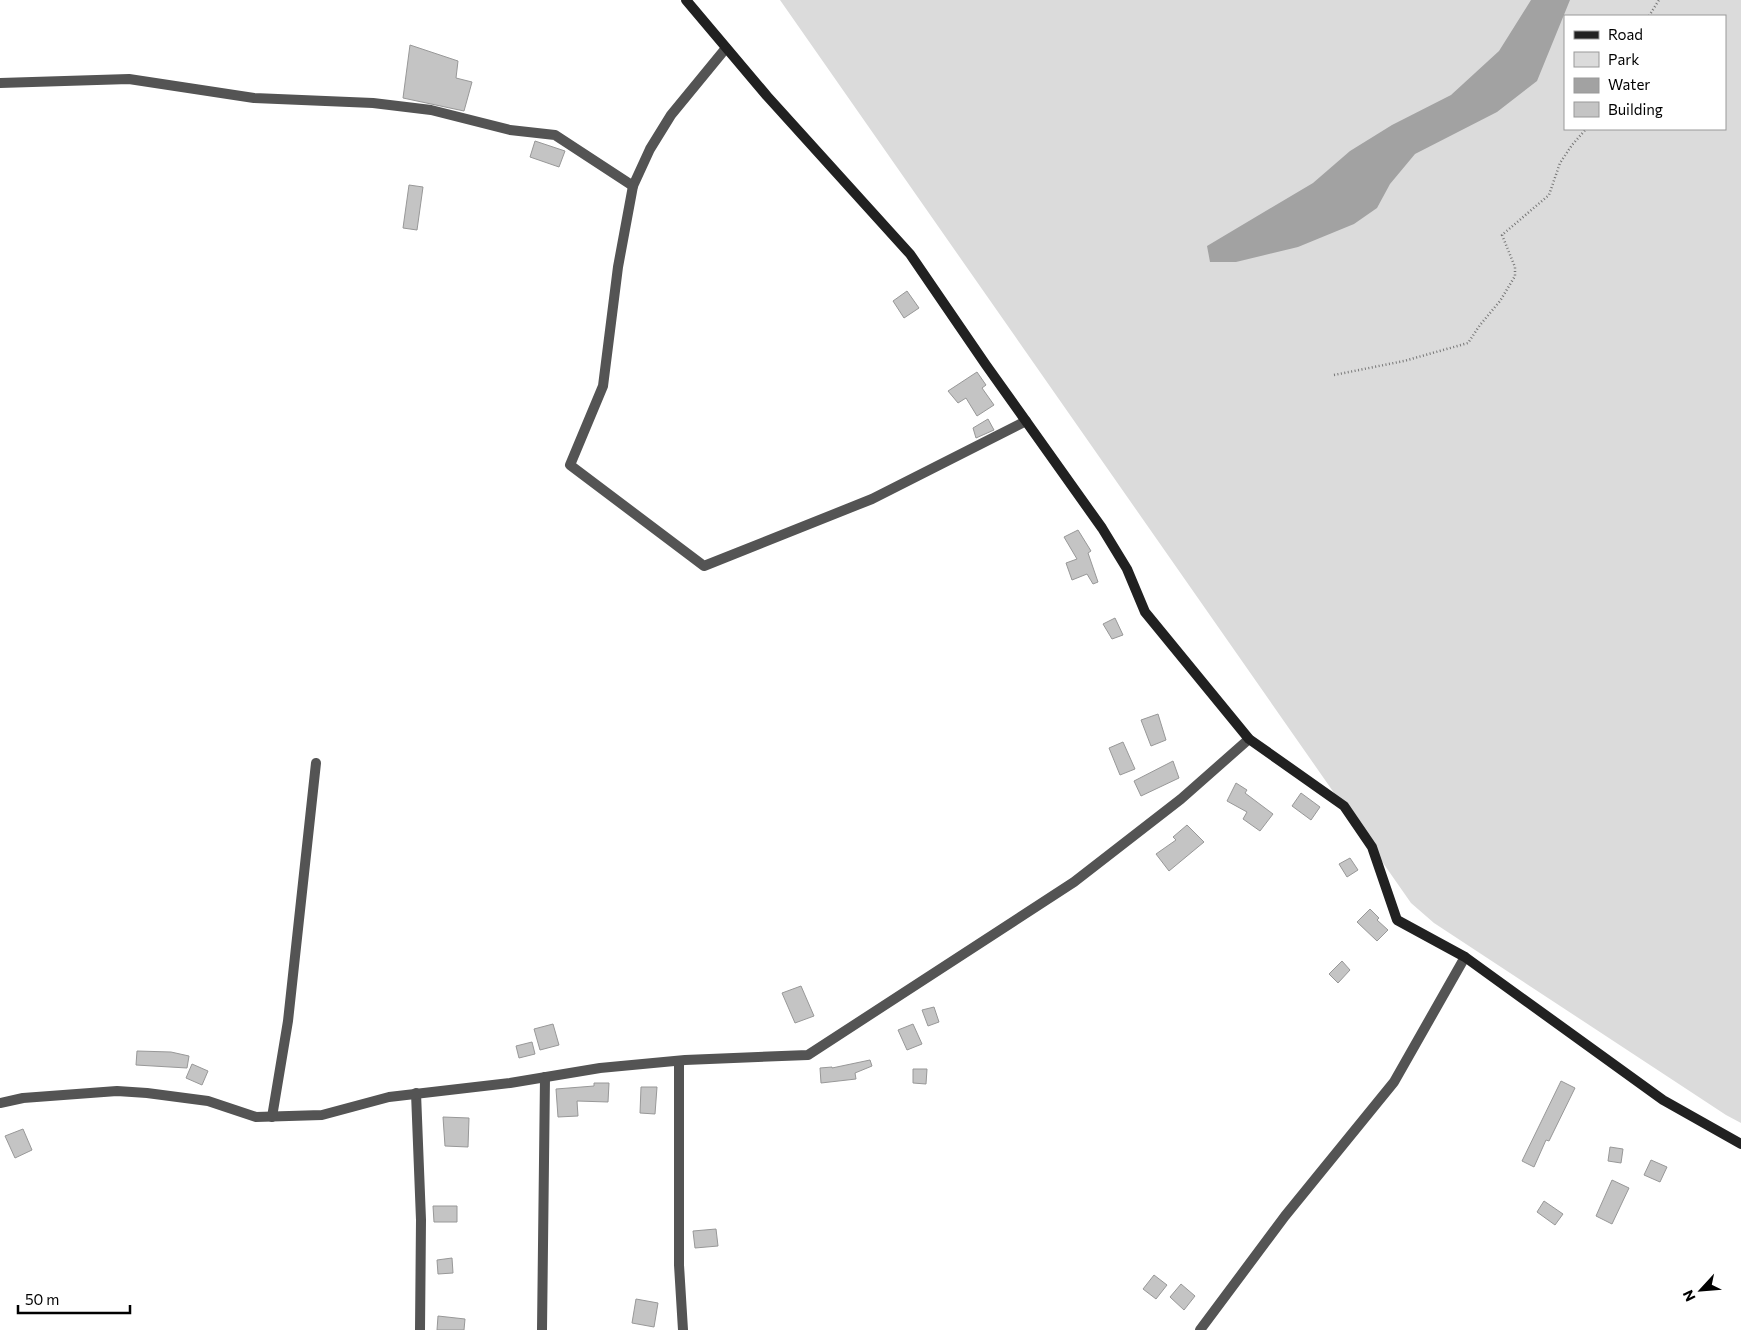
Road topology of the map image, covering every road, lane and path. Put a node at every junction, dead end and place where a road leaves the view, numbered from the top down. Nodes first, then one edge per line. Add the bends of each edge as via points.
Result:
1 (686, 0) edge
2 (1659, 0) edge
3 (1650, 15) edge
4 (726, 48) junction
5 (0, 83) edge
6 (1585, 130) edge
7 (633, 186) junction
8 (1334, 375) dead end
9 (1026, 421) junction
10 (1250, 738) junction
11 (316, 763) dead end
12 (1466, 957) junction
13 (679, 1061) junction
14 (544, 1077) junction
15 (416, 1093) junction
16 (0, 1103) edge
17 (272, 1117) junction
18 (1741, 1144) edge
19 (420, 1330) edge
20 (542, 1330) edge
21 (683, 1330) edge
22 (1200, 1330) edge

1 - 4 main road
2 - 3 path
4 - 7 street via 671,115
4 - 9 main road via 910,254
5 - 7 street via 129,79 254,98 373,103 431,110 510,130 555,135
6 - 8 path via 1560,163 1549,195 1502,234 1516,276 1468,343 1404,361
7 - 9 street via 618,267 603,386 570,465 704,566 872,499
9 - 10 main road via 1102,528 1127,569 1145,612
10 - 12 main road via 1344,806 1372,847 1397,920
10 - 13 street via 1181,799 1074,882 808,1055
11 - 17 street via 288,1021
12 - 18 main road via 1663,1100
12 - 22 street via 1394,1082 1285,1216
13 - 14 street
13 - 21 street via 679,1265
14 - 15 street
14 - 20 street
15 - 17 street via 389,1096 322,1116
15 - 19 street via 421,1220
16 - 17 street via 24,1098 116,1091 208,1101 256,1117

